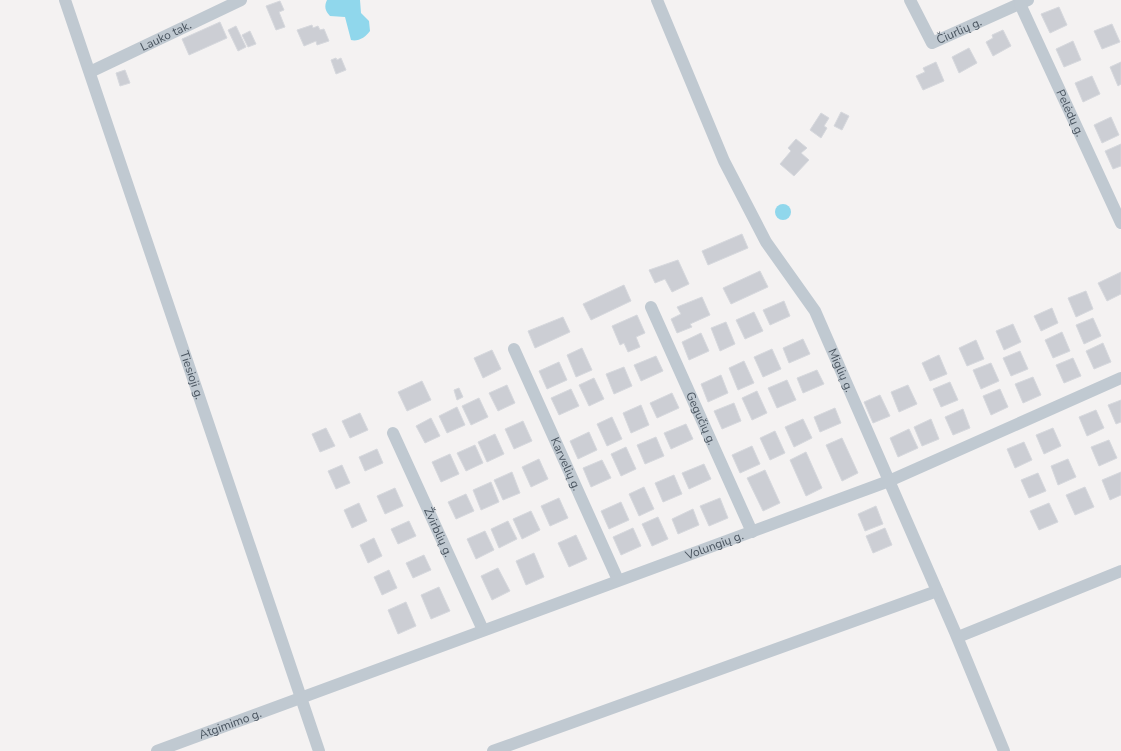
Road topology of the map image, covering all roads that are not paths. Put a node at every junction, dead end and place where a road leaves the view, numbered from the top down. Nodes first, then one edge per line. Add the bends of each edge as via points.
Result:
1 (65, 0) edge
2 (240, 0) edge
3 (657, 0) edge
4 (910, 0) edge
5 (1024, 2) edge
6 (90, 72) junction
7 (1121, 223) edge
8 (651, 307) dead end
9 (514, 350) dead end
10 (1121, 378) edge
11 (393, 433) dead end
12 (889, 481) junction
13 (752, 532) junction
14 (1121, 571) edge
15 (618, 580) junction
16 (937, 591) junction
17 (483, 630) junction
18 (958, 637) junction
19 (301, 697) junction
20 (157, 751) edge
21 (319, 751) edge
22 (493, 751) edge
23 (1004, 751) edge

1 - 6 street, Tiesioji g.
2 - 6 street, Lauko tak.
3 - 12 street, Miglių g. via 724,161 766,242 814,311
4 - 5 street, Čiurlių g. via 932,43
5 - 7 street, Pelėdų g.
6 - 19 street, Tiesioji g.
8 - 13 street, Gegučių g.
9 - 15 street, Karvelių g.
10 - 12 street, Volungių g.
11 - 17 street, Žvirblių g.
12 - 13 street, Volungių g.
12 - 16 street, Miglių g.
13 - 15 street, Volungių g.
14 - 18 street
15 - 17 street, Volungių g.
16 - 18 street, Miglių g.
16 - 22 street
17 - 19 street, Volungių g.
18 - 23 street, Miglių g.
19 - 20 street, Atgimimo g.
19 - 21 street, Tiesioji g.

